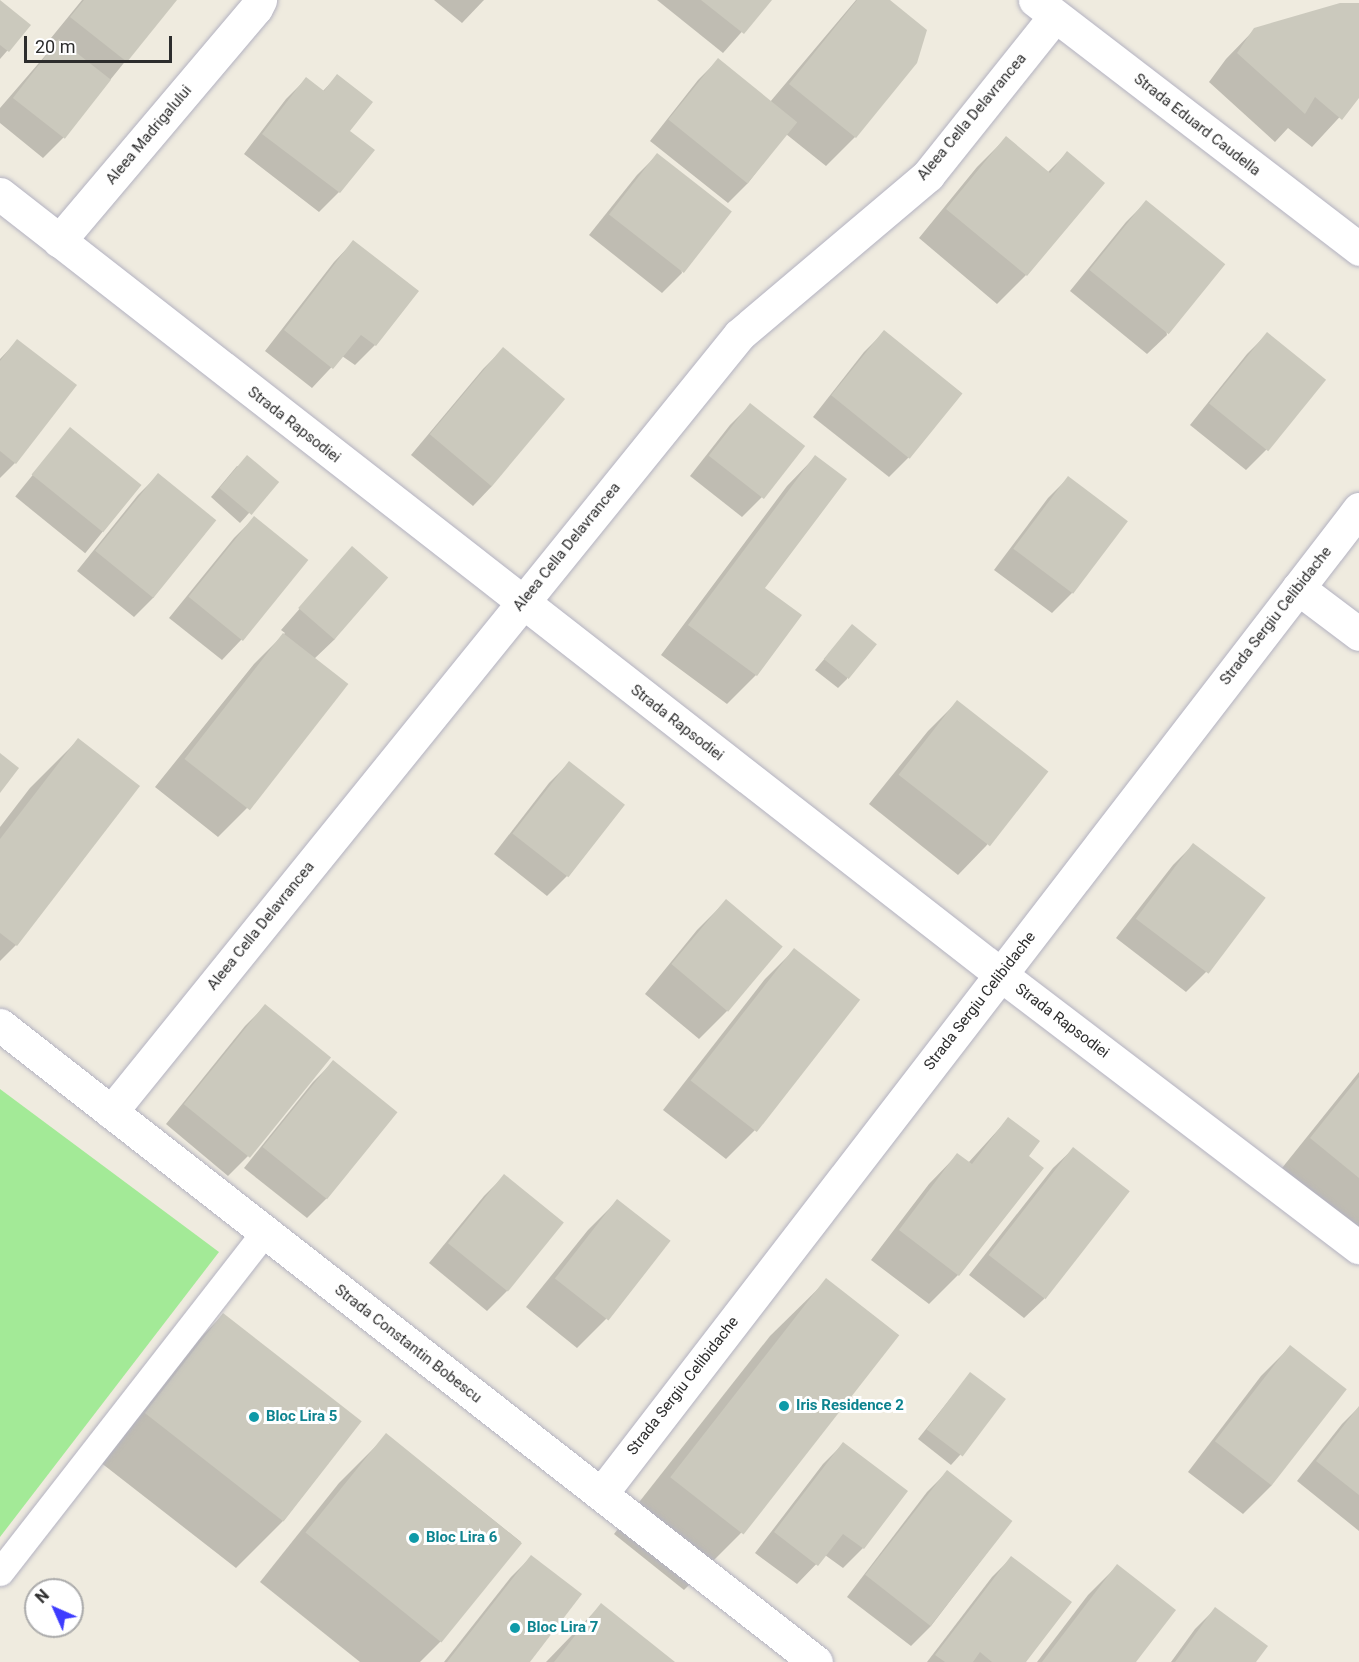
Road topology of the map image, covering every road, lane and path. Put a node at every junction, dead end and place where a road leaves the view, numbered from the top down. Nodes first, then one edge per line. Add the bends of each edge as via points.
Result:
1 (260, 0) edge
2 (1045, 8) edge
3 (0, 194) edge
4 (59, 241) junction
5 (1359, 249) edge
6 (1359, 509) edge
7 (1298, 588) junction
8 (522, 603) junction
9 (1359, 634) edge
10 (1000, 974) junction
11 (0, 1025) edge
12 (111, 1112) junction
13 (265, 1232) junction
14 (1359, 1246) edge
15 (601, 1494) junction
16 (0, 1572) edge
17 (816, 1662) edge

1 - 4 street, Aleea Madrigalului
2 - 5 street, Strada Eduard Caudella
2 - 8 street, Aleea Cella Delavrancea via 928,175 739,335
3 - 4 street, Strada Rapsodiei
4 - 8 street, Strada Rapsodiei
6 - 7 street, Strada Sergiu Celibidache
7 - 9 street
7 - 10 street, Strada Sergiu Celibidache
8 - 10 street, Strada Rapsodiei
8 - 12 street, Aleea Cella Delavrancea
10 - 14 street, Strada Rapsodiei
10 - 15 street, Strada Sergiu Celibidache
11 - 12 street, Strada Constantin Bobescu
12 - 13 street, Strada Constantin Bobescu
13 - 15 street, Strada Constantin Bobescu
13 - 16 lane
15 - 17 street, Strada Constantin Bobescu

